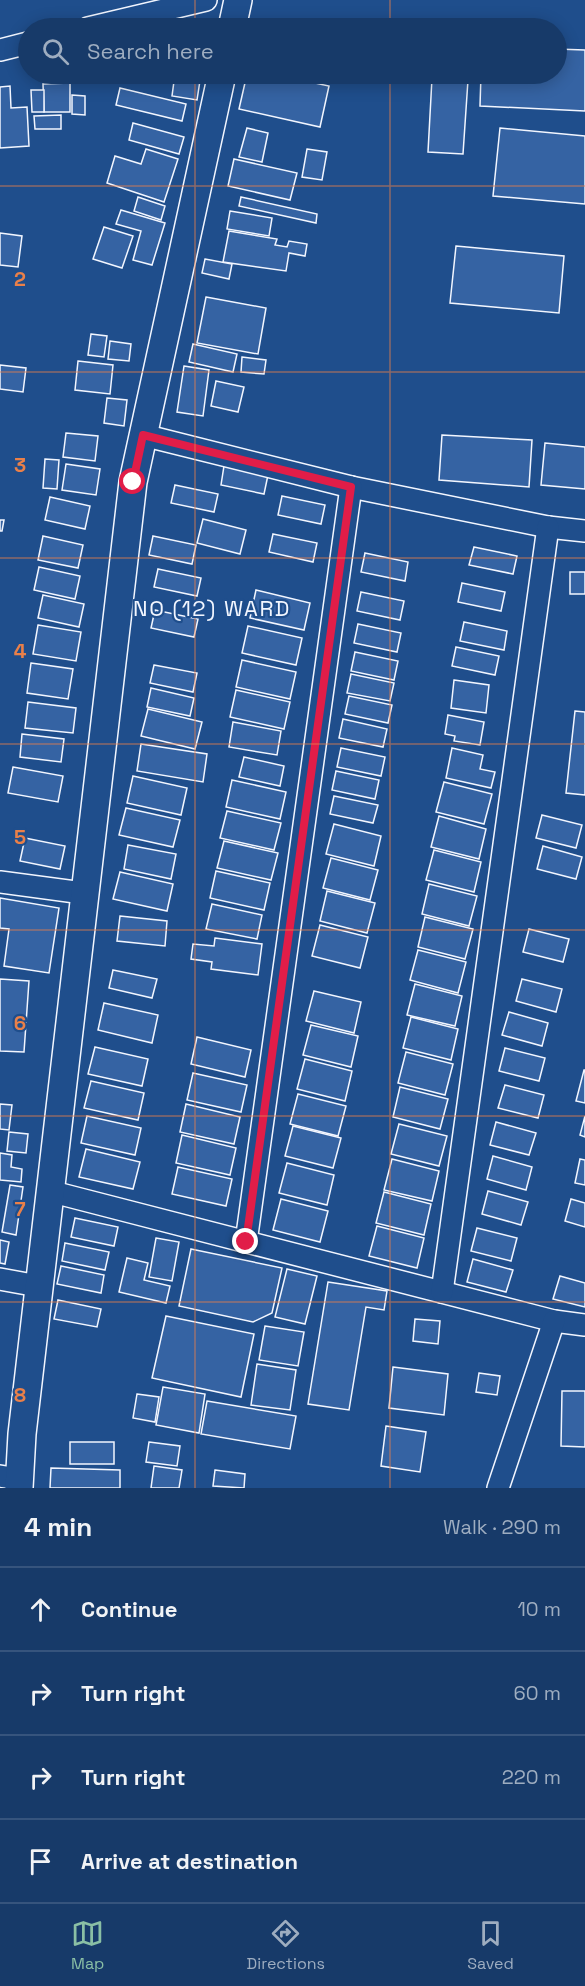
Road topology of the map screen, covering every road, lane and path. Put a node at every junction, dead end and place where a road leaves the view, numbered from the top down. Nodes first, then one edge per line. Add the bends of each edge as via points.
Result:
1 (206, 0) edge
2 (238, 0) edge
3 (130, 18) edge
4 (234, 18) edge
5 (18, 46) edge
6 (0, 50) edge
7 (220, 84) edge
8 (143, 435) junction
9 (351, 487) junction
10 (548, 527) junction
11 (585, 531) edge
12 (0, 882) edge
13 (83, 893) junction
14 (49, 1191) junction
15 (246, 1242) junction
16 (0, 1280) edge
17 (38, 1286) junction
18 (442, 1293) junction
19 (554, 1321) junction
20 (585, 1325) edge
21 (13, 1481) edge
22 (498, 1488) edge

1 - 3 street
2 - 4 street
5 - 6 street
7 - 8 street
8 - 9 street
8 - 13 street via 133,482
9 - 10 street
9 - 15 street
10 - 11 street
10 - 18 street
12 - 13 street
13 - 14 street
14 - 15 street
14 - 17 street
15 - 18 street
16 - 17 street
17 - 21 street
18 - 19 street
19 - 20 street
19 - 22 street

